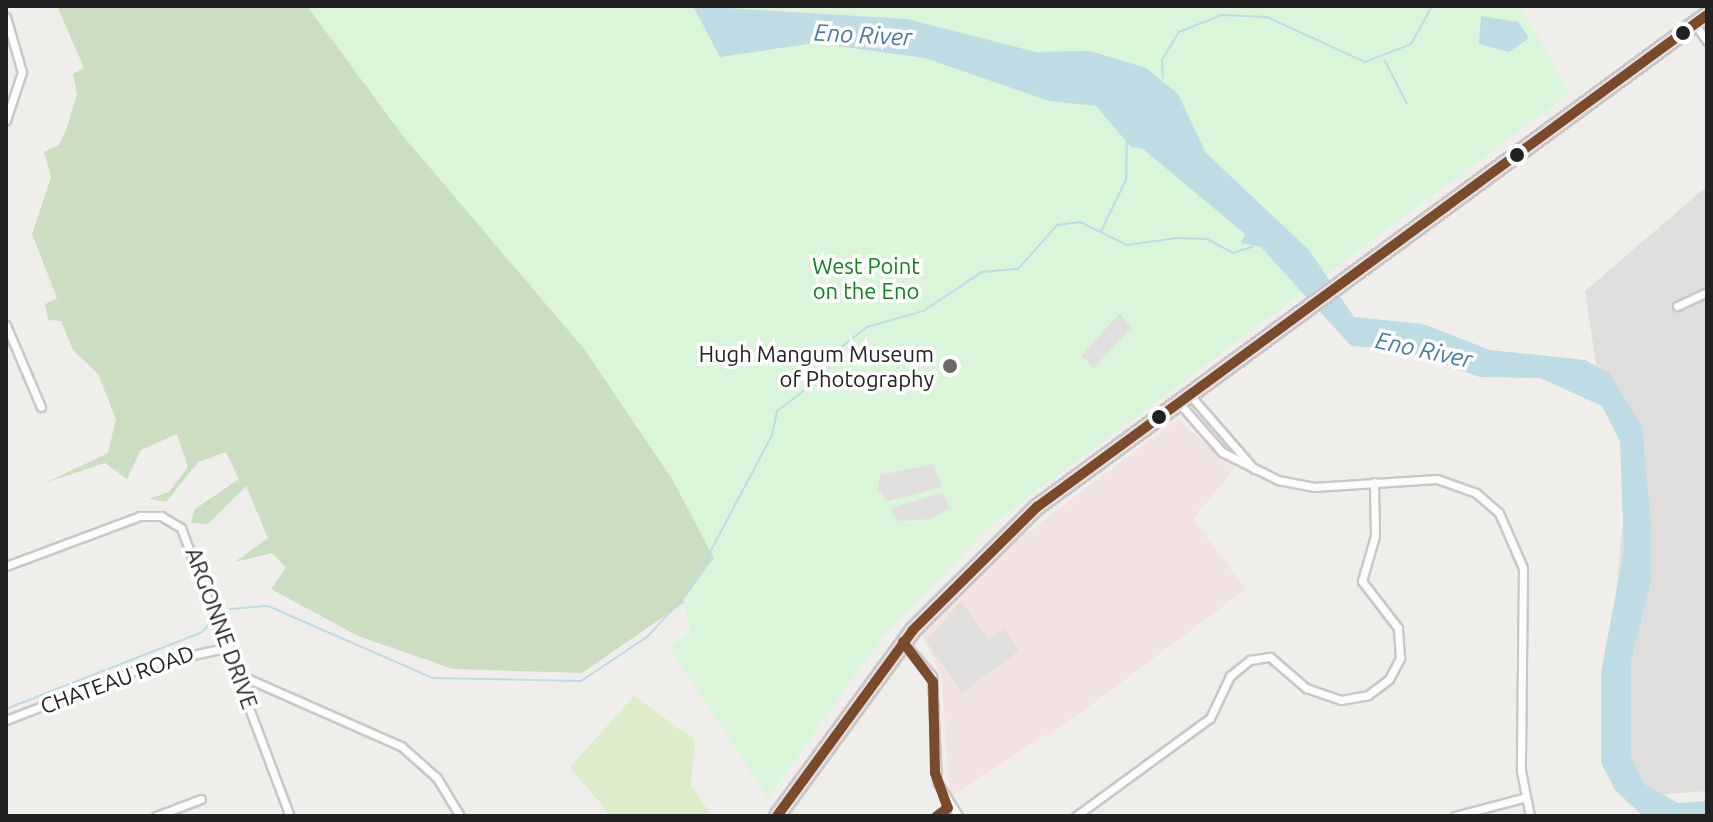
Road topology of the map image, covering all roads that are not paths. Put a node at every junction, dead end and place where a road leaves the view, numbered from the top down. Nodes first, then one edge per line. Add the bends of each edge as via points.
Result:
1 (6, 17) edge
2 (1701, 20) edge
3 (1707, 41) edge
4 (8, 109) edge
5 (6, 120) edge
6 (1707, 292) edge
7 (1677, 306) dead end
8 (6, 325) edge
9 (9, 340) edge
10 (1184, 399) junction
11 (41, 407) dead end
12 (1255, 470) junction
13 (1374, 482) junction
14 (6, 566) edge
15 (903, 642) junction
16 (229, 647) junction
17 (242, 676) junction
18 (6, 720) edge
19 (1523, 798) junction
20 (201, 799) dead end
21 (948, 812) edge
22 (156, 816) edge
23 (290, 816) edge
24 (460, 816) edge
25 (777, 816) edge
26 (937, 816) edge
27 (958, 816) edge
28 (1076, 816) edge
29 (1455, 816) edge
30 (1530, 816) edge

1 - 4 street via 22,72
2 - 3 street
2 - 10 highway
4 - 5 street
6 - 7 street
8 - 9 street
9 - 11 street
10 - 12 street
10 - 12 street via 1213,445
10 - 15 highway via 1028,515
12 - 13 street via 1314,487
13 - 19 street via 1456,484 1492,506 1514,536 1524,582
13 - 28 street via 1377,518 1363,586 1391,614 1400,638 1398,664 1383,686 1337,699 1306,688 1270,657 1250,660 1230,676 1210,718
14 - 16 street, ARGONNE DRIVE via 124,520 167,518 193,545
15 - 21 street via 933,682 935,773
15 - 25 highway
16 - 17 street, ARGONNE DRIVE
16 - 18 street, CHATEAU ROAD via 152,664
17 - 23 street, ARGONNE DRIVE
17 - 24 street via 401,746 437,778
19 - 29 street
19 - 30 street
20 - 22 street
21 - 26 street
21 - 27 street

